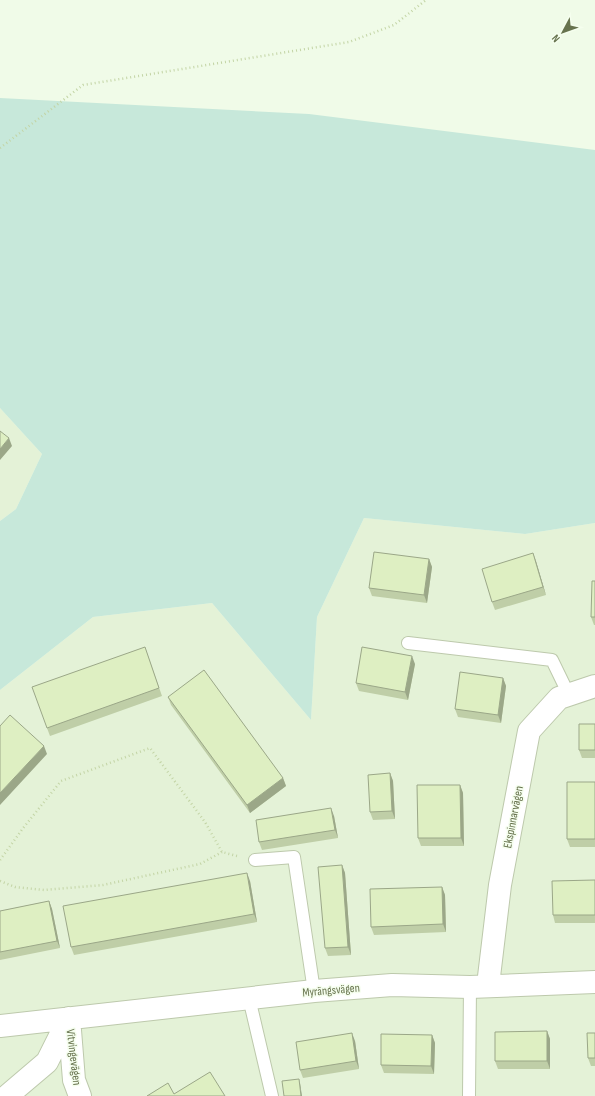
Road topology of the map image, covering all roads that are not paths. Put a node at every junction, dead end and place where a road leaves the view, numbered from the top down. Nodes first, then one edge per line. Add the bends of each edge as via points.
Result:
1 (408, 643) dead end
2 (595, 686) edge
3 (569, 694) junction
4 (255, 860) road end
5 (595, 982) edge
6 (479, 986) junction
7 (314, 991) junction
8 (249, 998) junction
9 (69, 1018) junction
10 (0, 1026) edge
11 (7, 1096) edge
12 (80, 1096) edge
13 (272, 1096) edge
14 (469, 1096) edge

1 - 3 lane via 552,660
2 - 3 street, Ekspinnarvägen
3 - 6 street, Ekspinnarvägen via 559,698 529,731
4 - 7 lane via 294,857
5 - 6 street, Myrängsvägen
6 - 7 street, Myrängsvägen via 392,985
6 - 14 lane
7 - 8 street, Myrängsvägen
8 - 9 street, Myrängsvägen
8 - 13 lane
9 - 10 street, Myrängsvägen
9 - 11 street via 47,1062
9 - 12 street, Vitvingevägen via 74,1080

